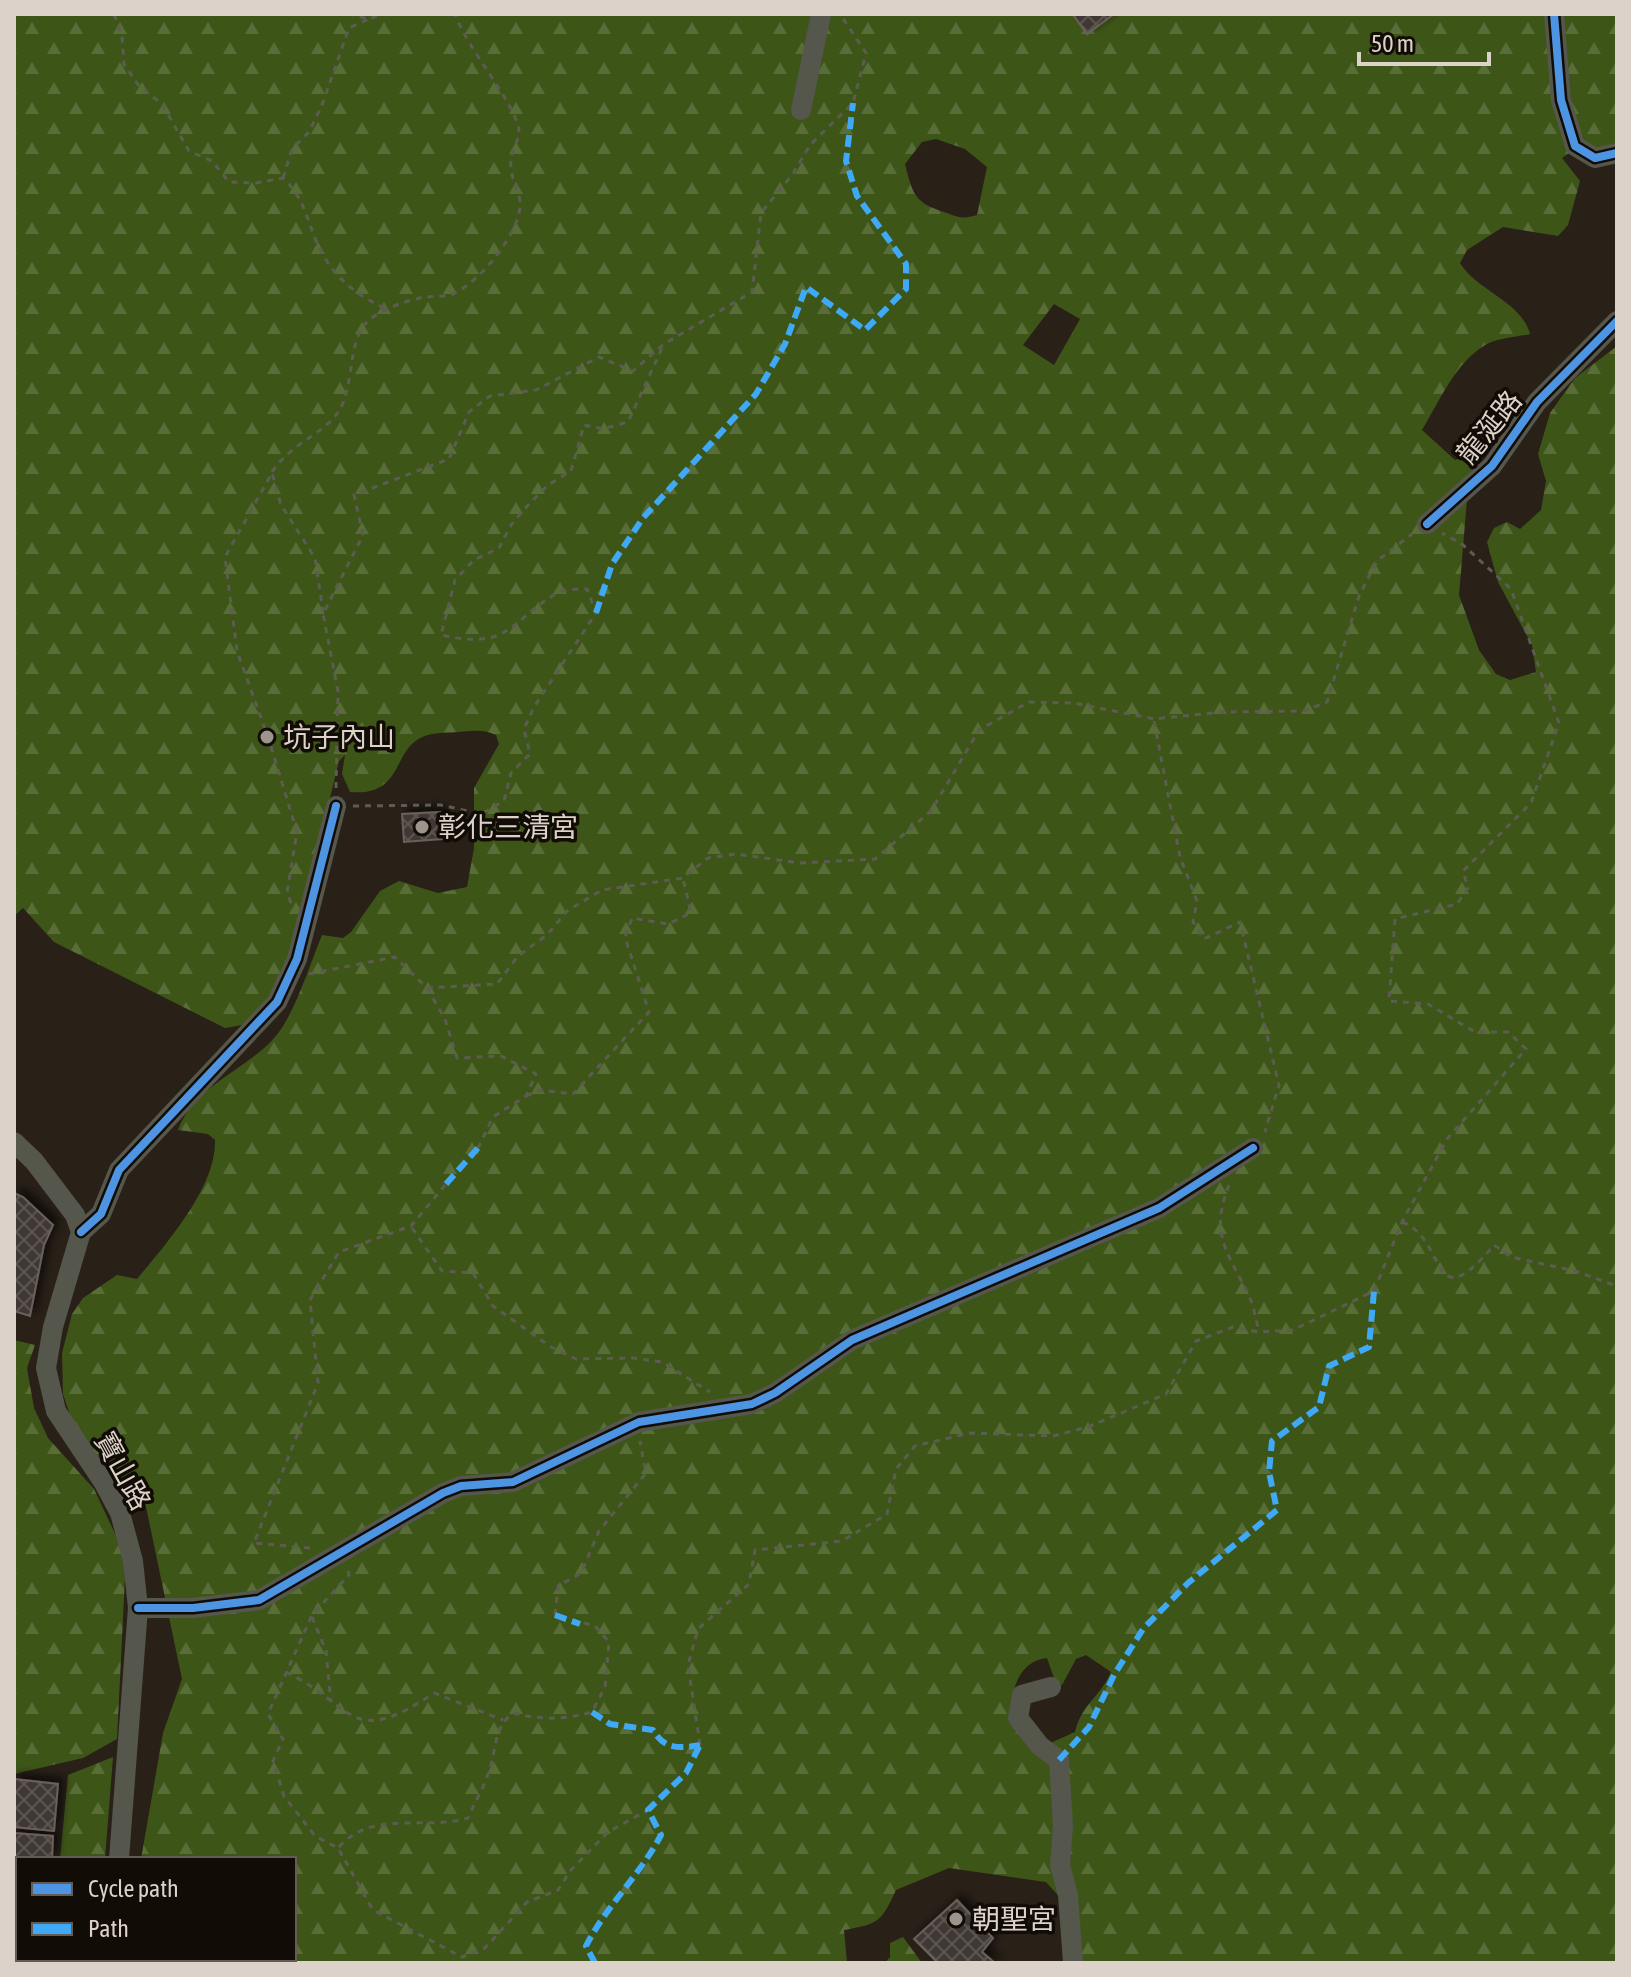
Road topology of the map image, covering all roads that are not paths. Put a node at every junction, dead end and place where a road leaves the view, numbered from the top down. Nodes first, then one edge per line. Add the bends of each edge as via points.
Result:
1 (821, 14) edge
2 (1554, 14) edge
3 (801, 110) dead end
4 (1617, 153) edge
5 (1617, 321) edge
6 (1427, 524) road end
7 (336, 806) road end
8 (14, 1142) edge
9 (1246, 1153) road end
10 (81, 1232) junction
11 (138, 1608) junction
12 (1051, 1687) dead end
13 (119, 1857) edge
14 (1073, 1963) edge

1 - 3 street
2 - 4 street via 1561,100 1575,146 1595,158
5 - 6 street, 龍涎路 via 1537,402 1492,466
7 - 10 street via 297,959 277,1002 119,1170 101,1214
8 - 10 street via 75,1215
9 - 11 street via 1159,1208 852,1340 752,1404 639,1422 513,1482 461,1486 443,1493 259,1600
10 - 11 street, 寶山路 via 46,1368 56,1411 120,1513
11 - 13 street, 寶山路
12 - 14 street via 1022,1695 1018,1718 1059,1760 1060,1865

